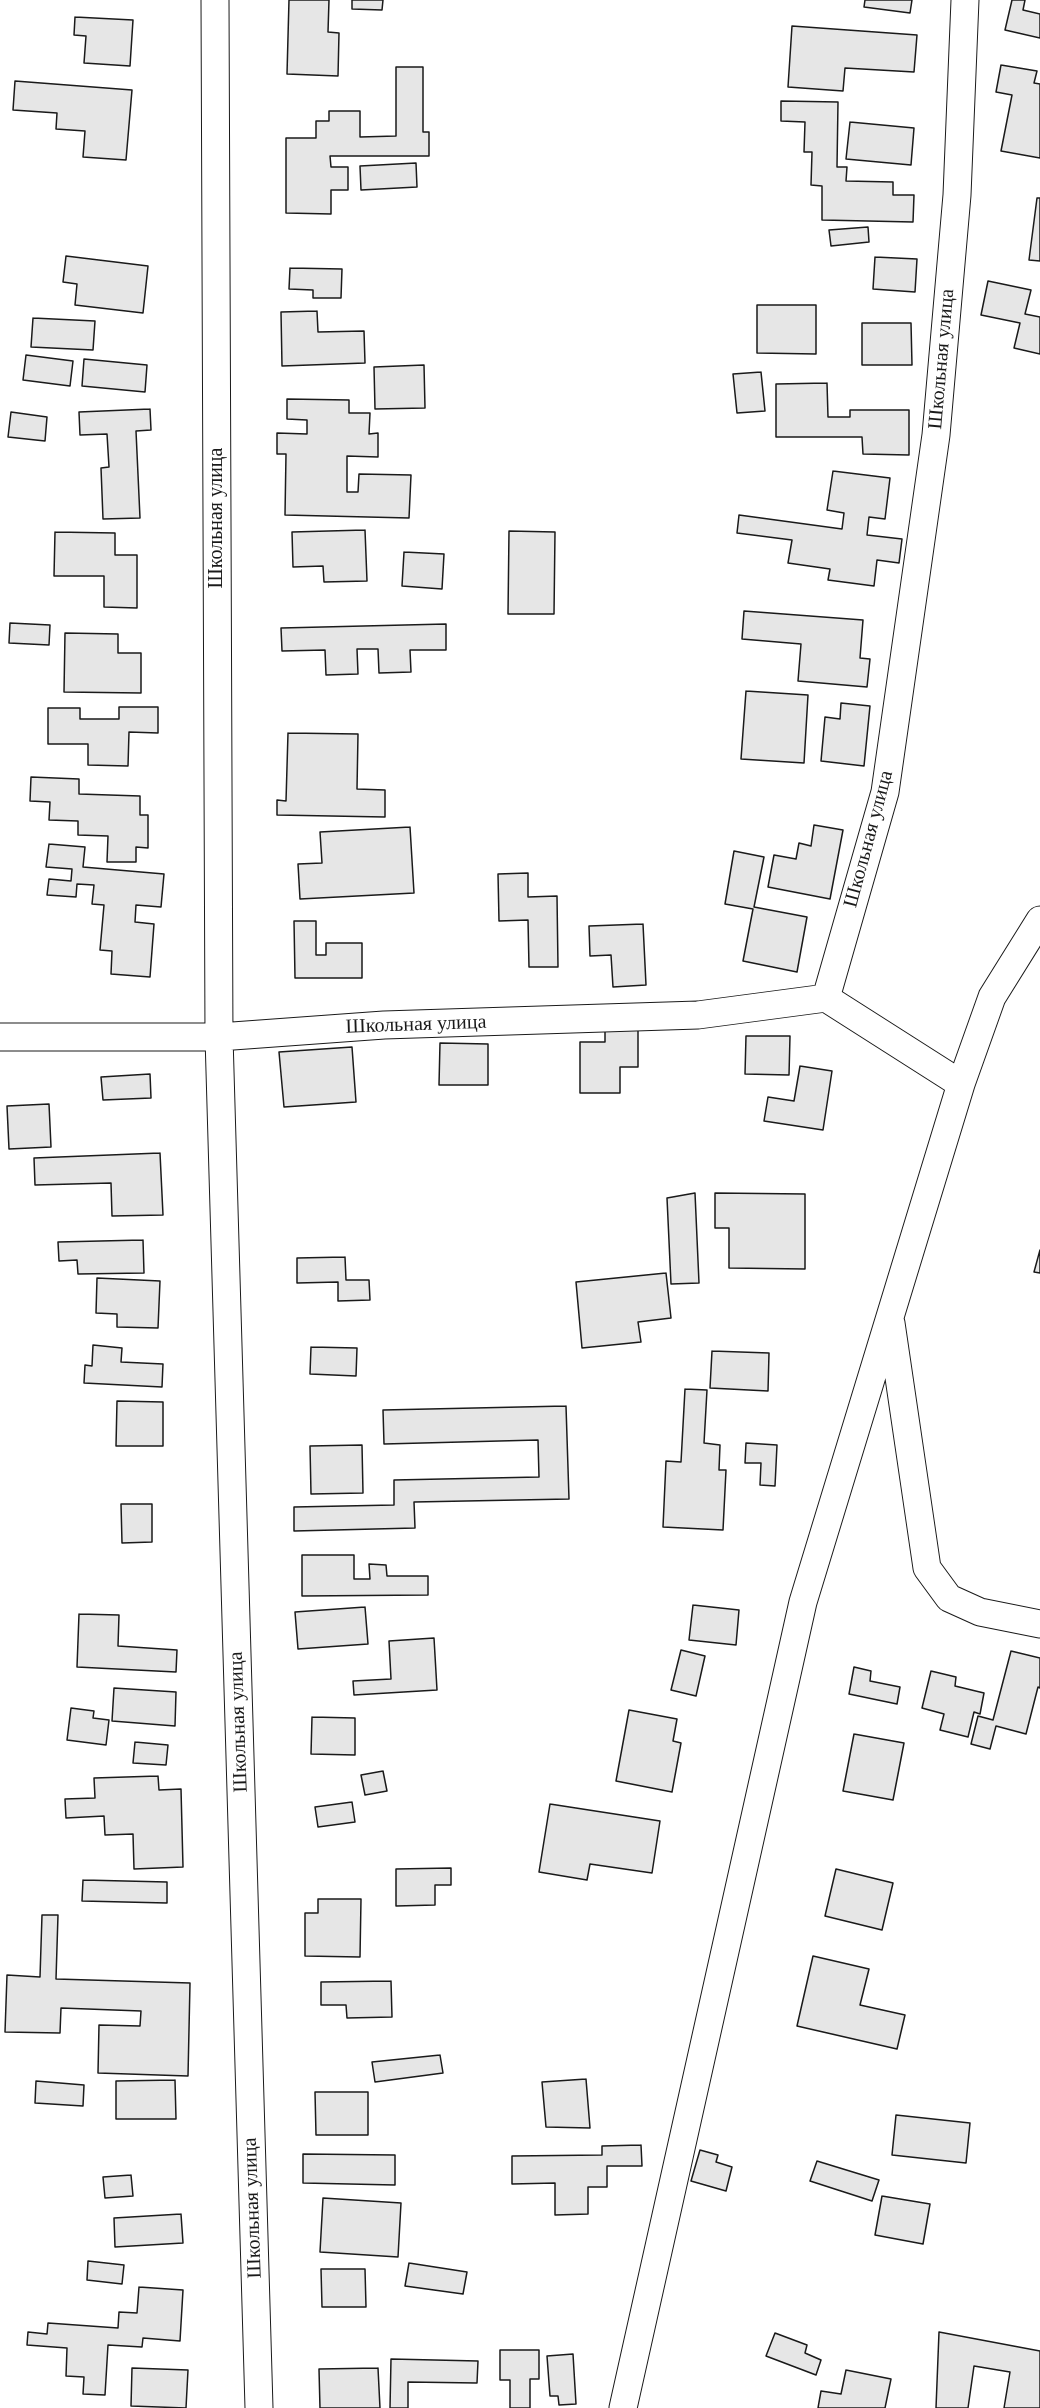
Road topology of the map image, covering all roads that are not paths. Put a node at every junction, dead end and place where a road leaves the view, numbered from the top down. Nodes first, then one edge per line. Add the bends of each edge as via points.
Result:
1 (214, 0) edge
2 (965, 0) edge
3 (1040, 920) edge
4 (826, 998) junction
5 (0, 1037) edge
6 (219, 1037) junction
7 (961, 1084) junction
8 (890, 1315) junction
9 (1040, 1624) edge
10 (259, 2408) edge
11 (622, 2408) edge

1 - 6 street, Школьная улица
2 - 4 street, Школьная улица via 957,195 936,435 885,792
3 - 7 street via 992,998
4 - 6 street, Школьная улица via 698,1015 384,1025
4 - 7 street
5 - 6 street, Школьная улица
6 - 10 street, Школьная улица
7 - 8 street
8 - 9 street via 927,1568 949,1598 980,1611
8 - 11 street via 802,1602

